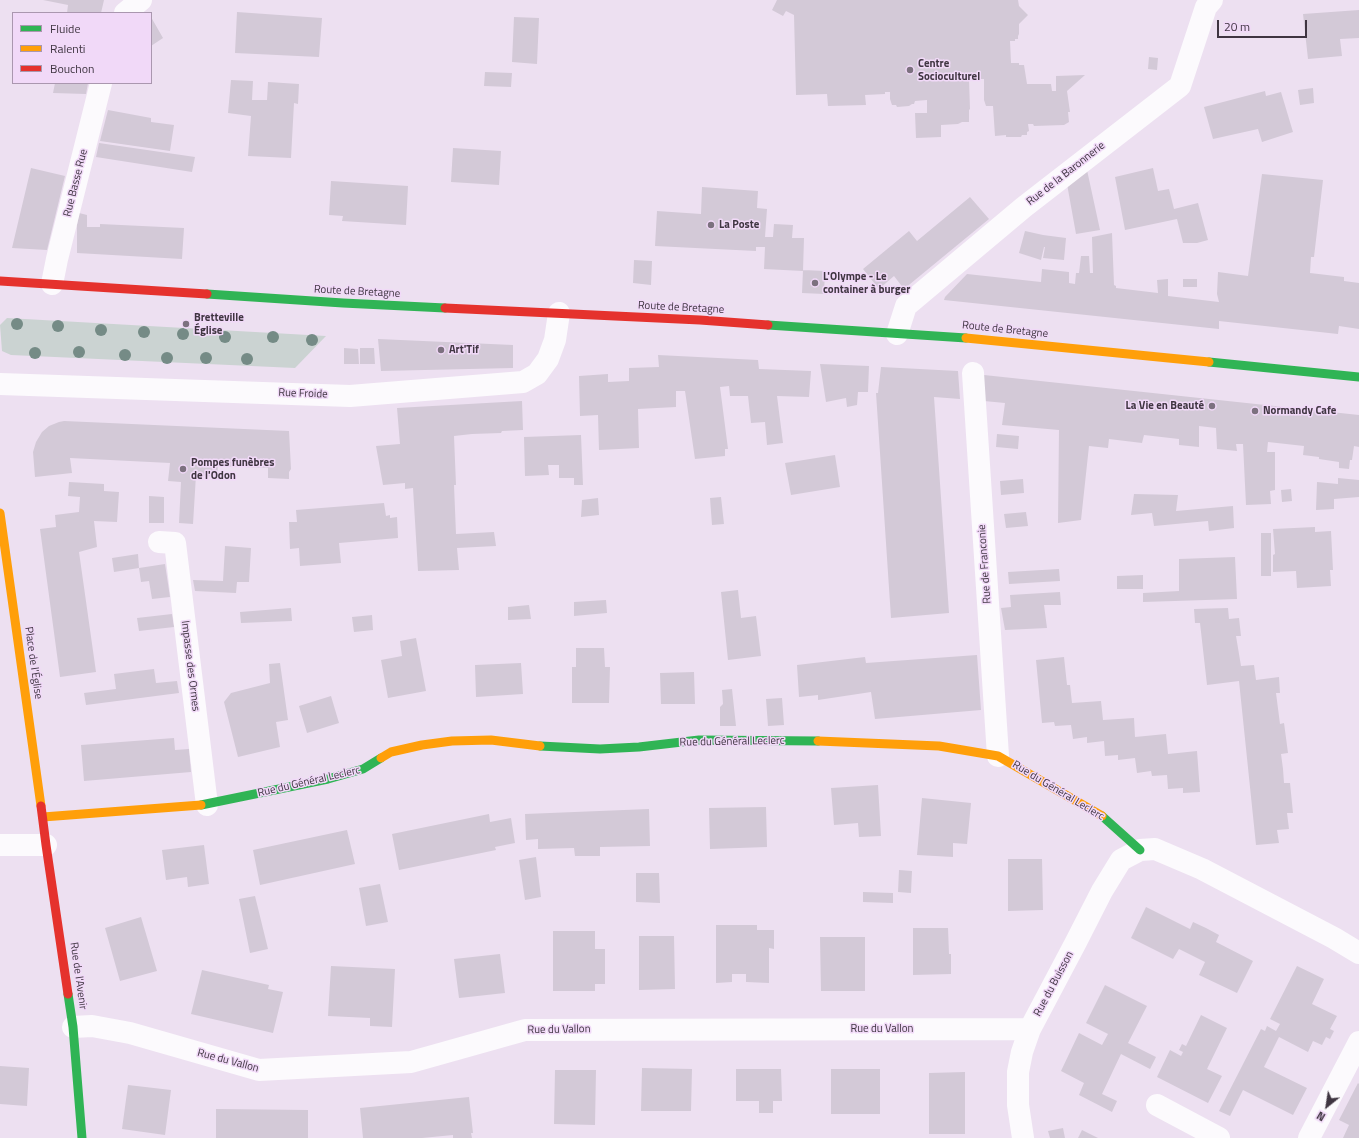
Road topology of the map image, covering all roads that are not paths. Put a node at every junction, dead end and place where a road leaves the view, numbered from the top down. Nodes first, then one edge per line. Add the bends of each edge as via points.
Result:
1 (141, 0) edge
2 (1209, 4) edge
3 (126, 12) edge
4 (101, 84) edge
5 (0, 281) edge
6 (52, 284) junction
7 (559, 313) junction
8 (897, 334) junction
9 (973, 373) dead end
10 (1359, 378) edge
11 (0, 384) edge
12 (0, 513) edge
13 (159, 542) dead end
14 (998, 756) junction
15 (207, 805) junction
16 (43, 817) junction
17 (0, 845) edge
18 (46, 845) junction
19 (1140, 850) junction
20 (1334, 938) junction
21 (1359, 942) edge
22 (1359, 953) edge
23 (73, 1027) junction
24 (1030, 1029) junction
25 (1359, 1042) edge
26 (1157, 1105) dead end
27 (82, 1138) edge
28 (1023, 1138) edge
29 (1220, 1138) edge
30 (1309, 1138) edge

1 - 3 street
2 - 8 street, Rue de la Baronnerie via 1180,86 1024,208 906,306
4 - 6 street, Rue Basse Rue
5 - 6 street, Route de Bretagne
6 - 7 street, Route de Bretagne via 343,303
7 - 8 street, Route de Bretagne
7 - 11 street, Rue Froide via 555,340 548,359 537,374 523,382 350,396
8 - 10 street, Route de Bretagne via 954,337
9 - 14 street, Rue de Franconie
12 - 16 street, Place de l'Église
13 - 15 street, Impasse des Ormes via 175,543
14 - 15 street, Rue du Général Leclerc via 939,746 797,741 700,740 600,749 551,747 491,740 452,741 391,752 363,769 328,779
14 - 19 street, Rue du Général Leclerc via 1104,817
15 - 16 street, Rue du Général Leclerc
16 - 18 street, Rue de l'Avenir
17 - 18 street
18 - 23 street, Rue de l'Avenir
19 - 20 street via 1156,849 1202,869
19 - 24 street, Rue du Buisson via 1121,860 1102,891
20 - 21 street
20 - 22 street
23 - 24 street, Rue du Vallon via 92,1026 130,1033 259,1070 411,1062 525,1030
23 - 27 street, Rue de l'Avenir
24 - 28 street, Rue du Buisson via 1018,1072 1018,1105
25 - 30 street
26 - 29 street

